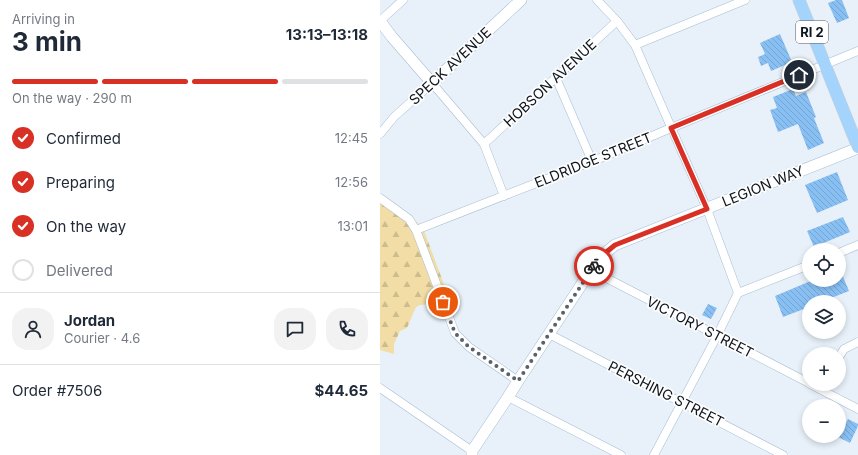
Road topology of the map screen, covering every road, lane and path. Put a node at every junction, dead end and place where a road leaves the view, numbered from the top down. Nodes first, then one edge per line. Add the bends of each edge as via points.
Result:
1 (403, 0) edge
2 (521, 0) edge
3 (597, 0) edge
4 (745, 0) edge
5 (799, 0) edge
6 (380, 21) edge
7 (617, 21) junction
8 (635, 46) junction
9 (858, 51) edge
10 (825, 64) junction
11 (556, 78) junction
12 (432, 83) junction
13 (671, 128) junction
14 (380, 134) edge
15 (484, 144) junction
16 (858, 147) edge
17 (592, 161) junction
18 (504, 196) junction
19 (380, 198) edge
20 (707, 209) junction
21 (416, 230) junction
22 (858, 245) edge
23 (846, 250) edge
24 (802, 268) edge
25 (590, 270) junction
26 (738, 293) junction
27 (549, 334) junction
28 (717, 336) junction
29 (858, 342) edge
30 (846, 348) edge
31 (802, 380) edge
32 (518, 381) junction
33 (380, 388) edge
34 (829, 391) edge
35 (508, 397) junction
36 (682, 403) junction
37 (858, 408) edge
38 (472, 453) edge
39 (621, 455) edge
40 (654, 455) edge
41 (783, 455) edge

1 - 6 street
2 - 12 street, SPECK AVENUE
3 - 7 street
4 - 8 street
5 - 10 main road, RI 2
6 - 12 street
7 - 8 street
7 - 11 street, HOBSON AVENUE
8 - 13 street
9 - 10 street, ELDRIDGE STREET
10 - 13 street, ELDRIDGE STREET
10 - 16 main road, RI 2
11 - 15 street, HOBSON AVENUE
11 - 17 street
12 - 14 street, SPECK AVENUE via 394,117
12 - 15 street
13 - 17 street, ELDRIDGE STREET
13 - 20 street
15 - 18 street
16 - 20 street, LEGION WAY
17 - 18 street, ELDRIDGE STREET
18 - 21 street, ELDRIDGE STREET
19 - 21 street via 409,219
20 - 25 street, LEGION WAY via 615,245 596,261
20 - 26 street
21 - 32 street via 455,333 469,347
22 - 23 street
24 - 26 street
25 - 27 street, LEGION WAY
25 - 28 street, VICTORY STREET
26 - 28 street
27 - 32 street, LEGION WAY
27 - 36 street, PERSHING STREET
28 - 31 street, VICTORY STREET
28 - 36 street
29 - 30 street
32 - 35 street, LEGION WAY
33 - 38 street
34 - 37 street, VICTORY STREET
35 - 38 street, LEGION WAY
35 - 39 street
36 - 40 street
36 - 41 street, PERSHING STREET

